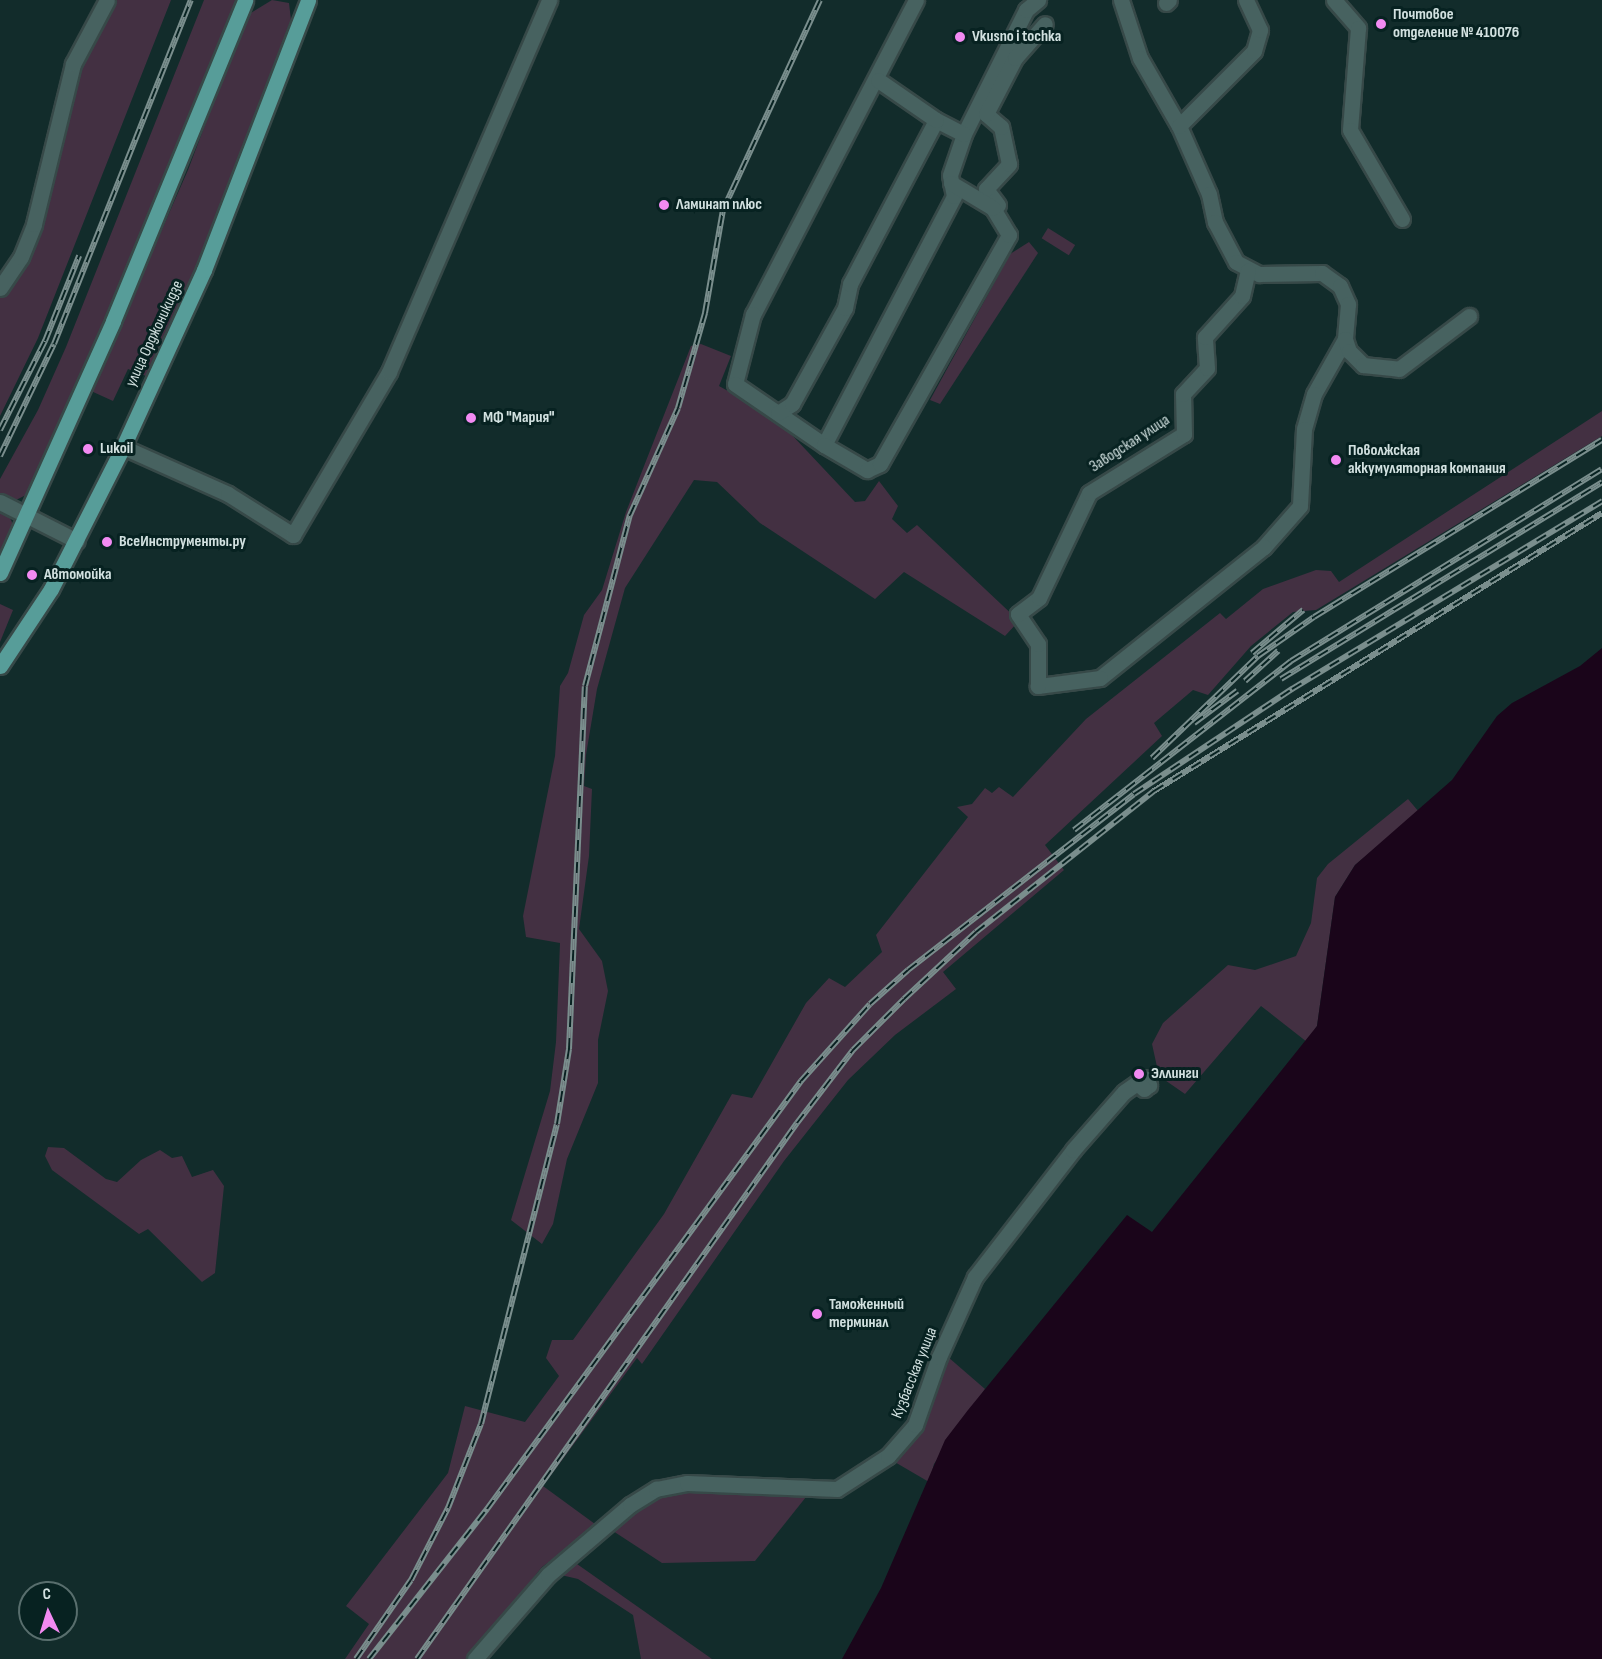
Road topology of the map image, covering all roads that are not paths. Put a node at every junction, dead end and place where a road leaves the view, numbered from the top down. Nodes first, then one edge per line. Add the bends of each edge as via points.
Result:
1 (107, 0) edge
2 (245, 0) edge
3 (308, 0) edge
4 (549, 0) edge
5 (916, 0) edge
6 (1038, 0) edge
7 (1121, 0) edge
8 (1245, 0) edge
9 (1334, 0) edge
10 (1045, 24) dead end
11 (878, 80) junction
12 (936, 120) junction
13 (1179, 126) junction
14 (964, 134) junction
15 (951, 183) junction
16 (998, 205) dead end
17 (1402, 219) dead end
18 (1248, 271) junction
19 (0, 288) edge
20 (1469, 316) dead end
21 (1345, 339) junction
22 (778, 412) junction
23 (824, 445) junction
24 (123, 447) junction
25 (0, 502) edge
26 (26, 518) junction
27 (77, 541) junction
28 (0, 573) edge
29 (0, 666) edge
30 (1137, 1083) dead end
31 (475, 1659) edge

1 - 19 street via 73,64 34,224 21,257
2 - 26 main road via 172,183
3 - 24 main road, улица Орджоникидзе via 204,270
4 - 24 street via 389,372 293,535 228,494
5 - 11 street
6 - 14 street via 1026,10
7 - 13 street via 1140,58
8 - 13 street via 1260,30 1254,51
9 - 17 street via 1358,28 1350,130
10 - 16 street via 1015,58 986,114 1001,127 1009,164 986,189
11 - 12 street
11 - 22 street via 753,314 735,384
12 - 14 street
12 - 22 street via 850,284 845,308 792,404
13 - 18 street via 1209,194 1224,244
14 - 15 street via 950,175
15 - 23 street via 954,195
15 - 23 street via 993,208 1009,235 880,464 867,470
18 - 21 street via 1322,273 1341,286 1348,304
18 - 21 street, Заводская улица via 1242,296 1205,337 1207,368 1183,394 1184,434 1089,493 1039,598 1018,614 1038,644 1038,686 1100,678 1264,547 1300,506 1305,429 1314,394
20 - 21 street via 1399,369 1363,365 1349,351
22 - 23 street
24 - 27 main road, улица Орджоникидзе
25 - 26 street
26 - 27 street
26 - 28 main road
27 - 29 main road, улица Орджоникидзе via 51,589
30 - 31 street, Кузбасская улица via 1124,1092 1073,1150 975,1277 939,1357 915,1425 888,1456 837,1489 687,1483 656,1489 630,1504 548,1575

